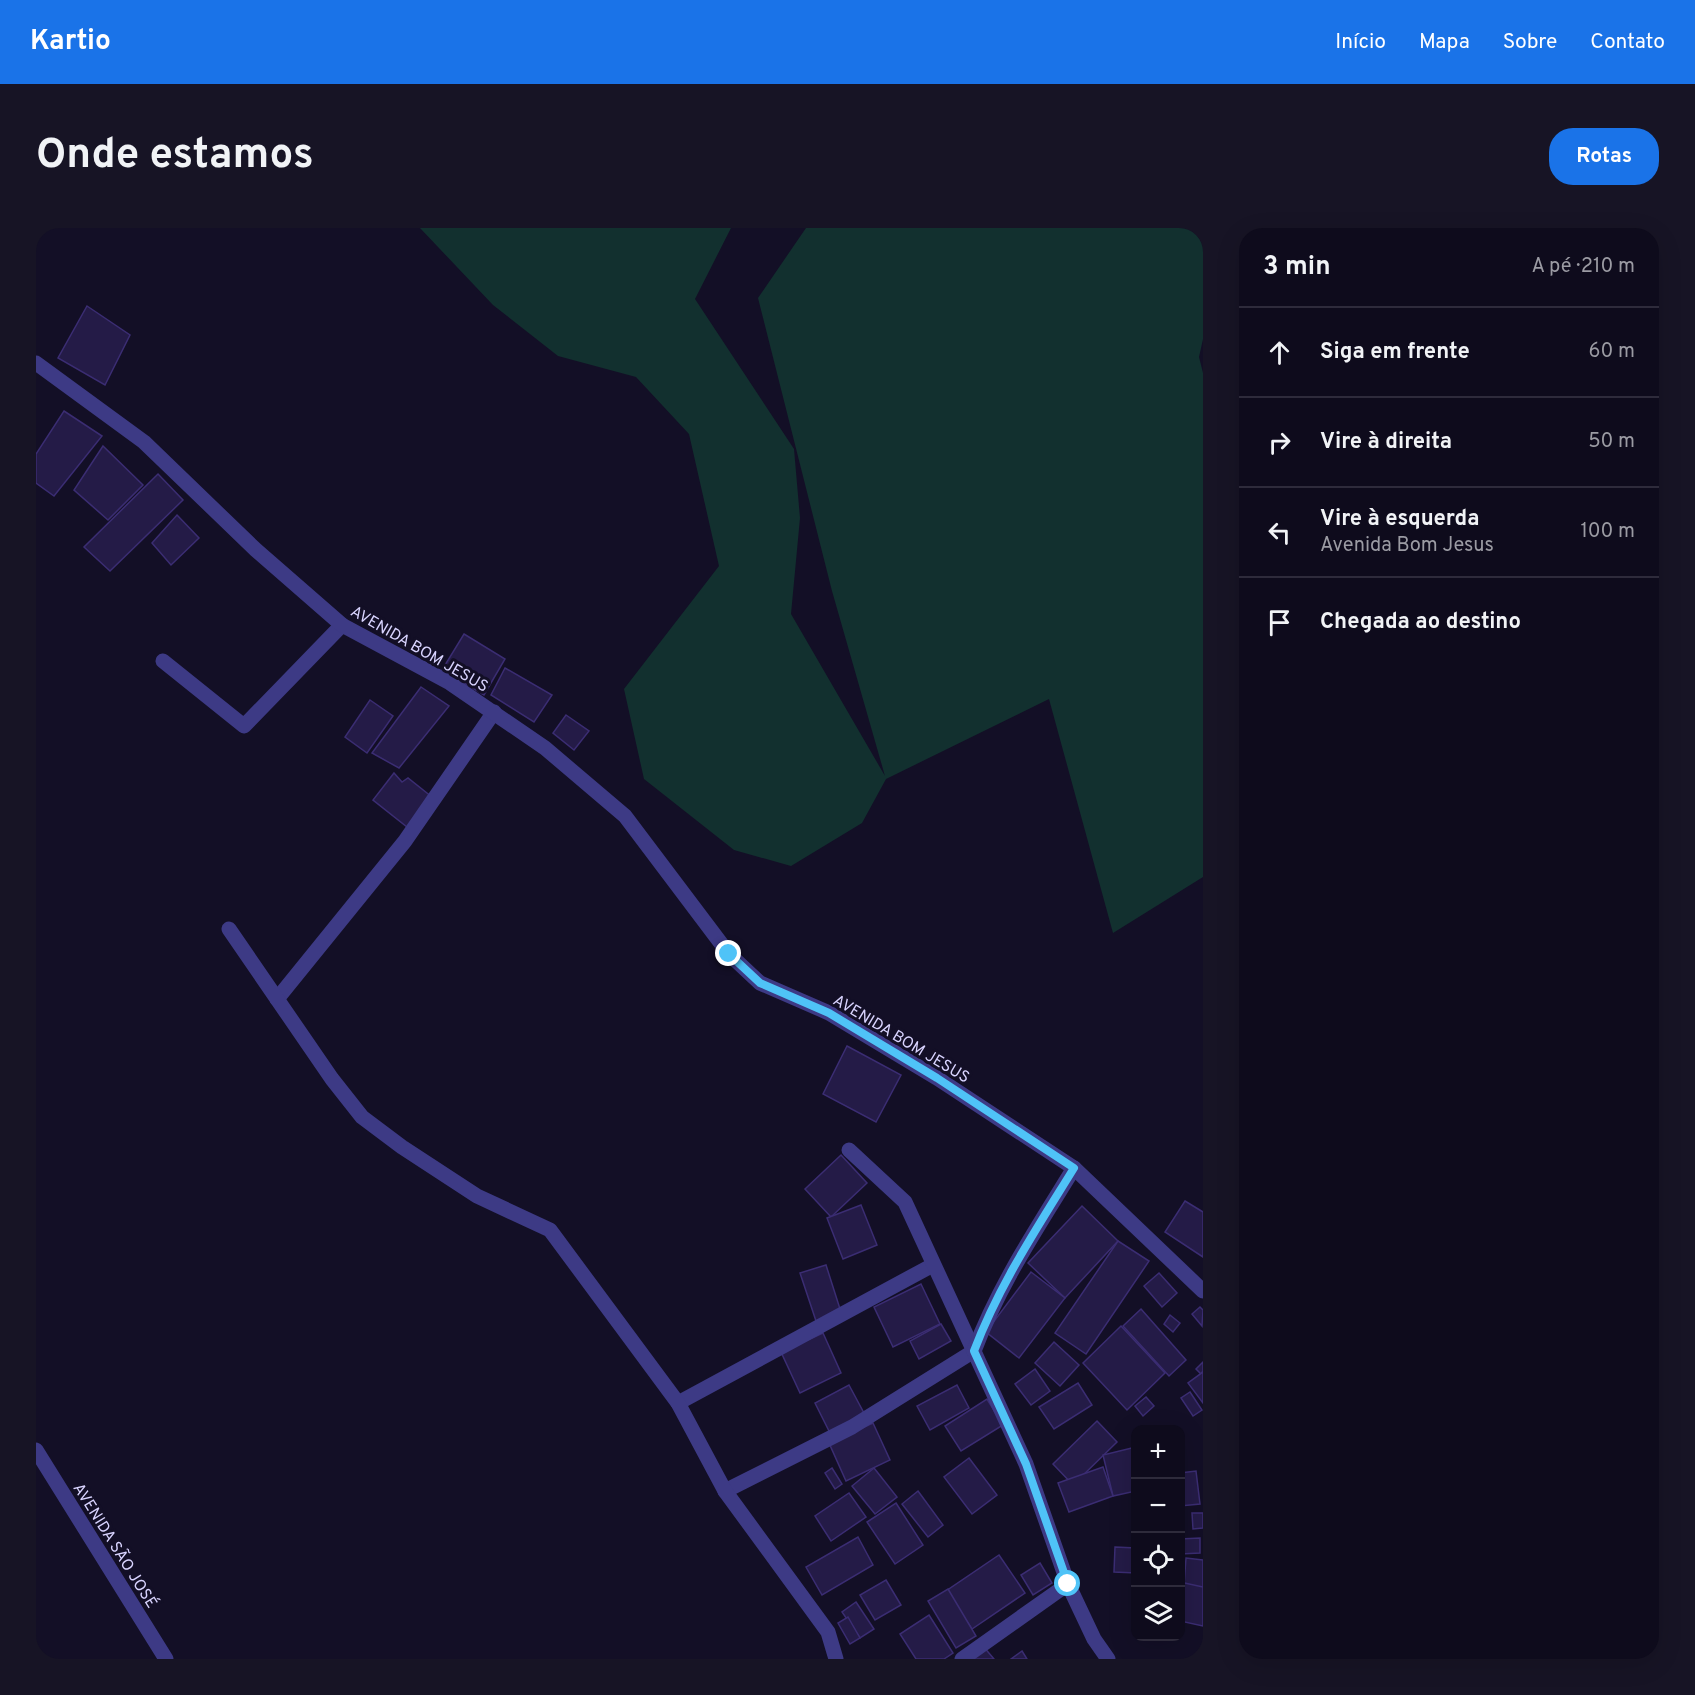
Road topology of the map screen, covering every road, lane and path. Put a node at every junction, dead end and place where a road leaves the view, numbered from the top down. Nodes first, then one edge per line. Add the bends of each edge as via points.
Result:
1 (36, 363) edge
2 (342, 625) junction
3 (163, 661) dead end
4 (494, 712) junction
5 (229, 929) dead end
6 (277, 999) junction
7 (849, 1150) dead end
8 (1074, 1168) junction
9 (933, 1265) junction
10 (1203, 1292) edge
11 (974, 1351) junction
12 (678, 1403) junction
13 (36, 1450) edge
14 (725, 1491) junction
15 (1068, 1584) junction
16 (166, 1659) edge
17 (836, 1659) edge
18 (962, 1659) edge
19 (1108, 1659) edge

1 - 2 street, AVENIDA BOM JESUS via 144,442 256,550
2 - 3 street via 244,726
2 - 4 street, AVENIDA BOM JESUS via 450,683
4 - 6 street via 405,841
4 - 8 street, AVENIDA BOM JESUS via 545,748 625,816 729,954 760,983 829,1013
5 - 6 street
6 - 12 street via 362,1116 477,1196 550,1230
7 - 9 street via 905,1202
8 - 10 street, AVENIDA BOM JESUS
8 - 11 street via 1012,1267
9 - 11 street
9 - 12 street
11 - 14 street via 852,1427
11 - 15 street via 1026,1464
12 - 14 street
13 - 16 street, AVENIDA SÃO JOSÉ
14 - 17 street via 828,1632
15 - 18 street
15 - 19 street

